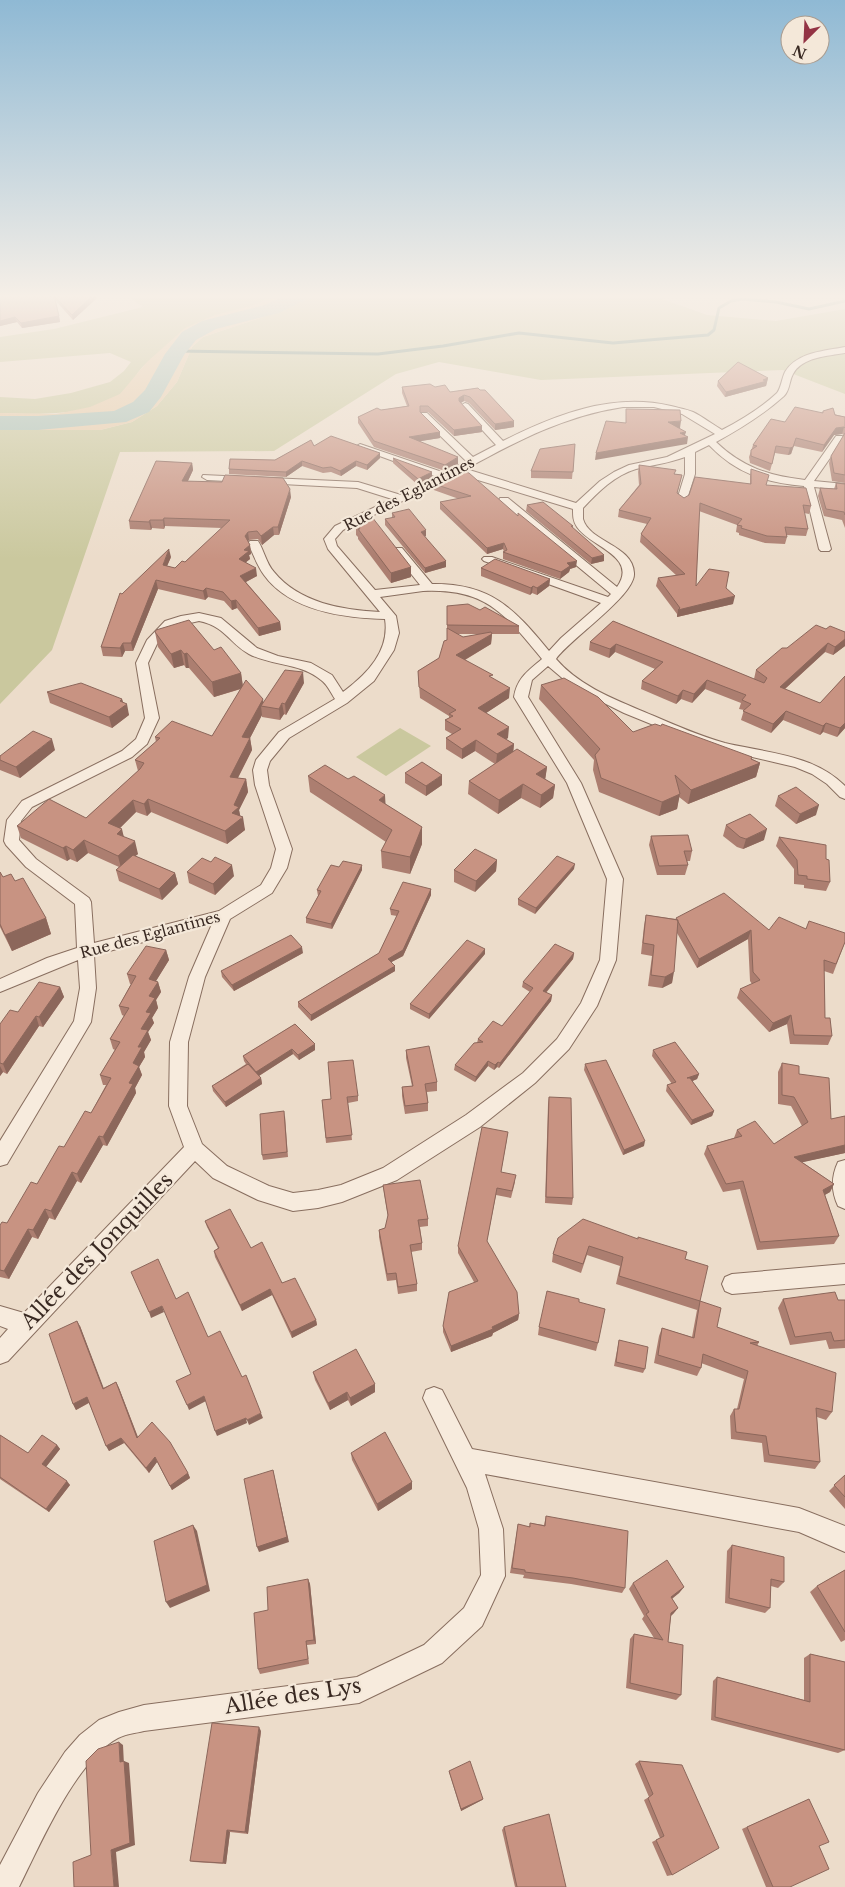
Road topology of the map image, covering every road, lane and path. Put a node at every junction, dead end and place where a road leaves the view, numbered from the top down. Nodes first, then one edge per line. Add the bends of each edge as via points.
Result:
1 (784, 382) edge
2 (465, 406) edge
3 (424, 415) edge
4 (720, 434) junction
5 (839, 438) dead end
6 (709, 440) junction
7 (356, 446) edge
8 (502, 446) junction
9 (690, 450) junction
10 (472, 462) junction
11 (457, 470) junction
12 (445, 476) junction
13 (207, 477) dead end
14 (808, 483) junction
15 (845, 487) edge
16 (401, 498) junction
17 (504, 500) dead end
18 (682, 500) edge
19 (578, 507) junction
20 (391, 542) edge
21 (254, 543) dead end
22 (825, 549) dead end
23 (488, 559) dead end
24 (428, 587) junction
25 (374, 594) junction
26 (614, 598) junction
27 (390, 616) junction
28 (548, 660) junction
29 (342, 700) junction
30 (845, 794) edge
31 (224, 916) junction
32 (86, 951) junction
33 (2, 983) edge
34 (194, 1149) junction
35 (0, 1158) edge
36 (845, 1168) edge
37 (845, 1200) edge
38 (845, 1274) edge
39 (732, 1284) dead end
40 (0, 1316) edge
41 (27, 1324) junction
42 (0, 1353) edge
43 (434, 1398) dead end
44 (465, 1459) junction
45 (845, 1540) edge
46 (4, 1887) edge

1 - 4 street via 783,392 756,415
2 - 8 street
3 - 10 street
4 - 6 street
4 - 8 street, Rue des Eglantines via 688,413 668,406 628,403 569,415
5 - 14 street
6 - 9 street
6 - 14 street via 736,464 757,474
7 - 12 street
8 - 10 street, Rue des Eglantines
9 - 18 street via 690,474
9 - 19 street via 655,464 618,473 604,481
10 - 11 street, Rue des Eglantines
11 - 12 street, Rue des Eglantines
11 - 19 street
12 - 16 street, Rue des Eglantines
13 - 16 street via 358,485
14 - 15 street
14 - 22 street
16 - 25 street, Rue des Eglantines via 339,528 329,539 332,547
17 - 26 street
19 - 26 street via 578,520 622,557 628,568 628,580
20 - 24 street
21 - 27 street via 269,574 288,591 319,607 360,615
23 - 26 street
24 - 25 street
24 - 28 street via 453,588 502,607
25 - 27 street, Rue des Eglantines
26 - 28 street via 558,647
27 - 29 street, Rue des Eglantines via 393,633 388,650 369,678
28 - 30 street via 572,682 628,709 709,743 810,767
28 - 34 street via 531,672 522,686 521,698 574,783 615,879 608,960 588,1006 563,1044 529,1078 474,1121 390,1174 342,1193 293,1202 265,1194 220,1172
29 - 31 street, Rue des Eglantines via 284,735 263,760 260,770 262,785 284,849 279,868 267,889
29 - 32 street via 327,678 307,666 253,650 217,621 199,617 169,624 151,643 142,663 152,718 142,741 127,754 27,804 14,820 11,841 31,863 84,902
31 - 32 street, Rue des Eglantines
31 - 34 street via 197,977 179,1042 178,1106
32 - 33 street, Rue des Eglantines
32 - 35 street via 88,988 82,1022
34 - 41 street, Allée des Jonquilles
36 - 37 street via 841,1179
38 - 39 street
40 - 41 street
41 - 42 street, Allée des Jonquilles
43 - 44 street, Allée des Lys
44 - 45 street via 799,1520
44 - 46 street, Allée des Lys via 478,1486 491,1529 493,1576 473,1618 433,1654 359,1690 144,1718 104,1732 73,1764

